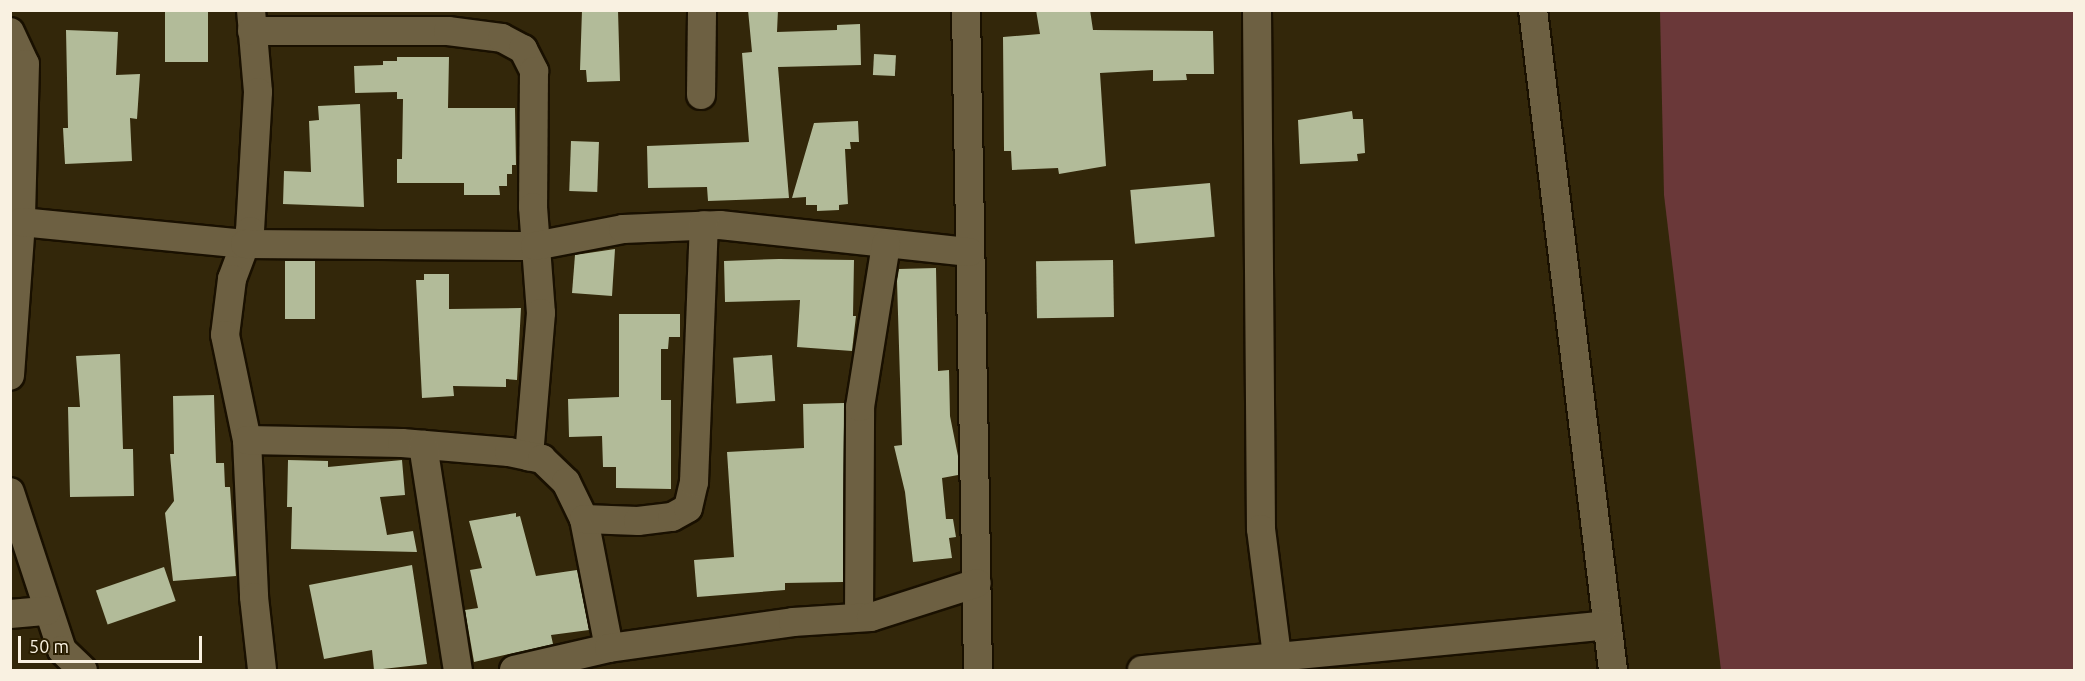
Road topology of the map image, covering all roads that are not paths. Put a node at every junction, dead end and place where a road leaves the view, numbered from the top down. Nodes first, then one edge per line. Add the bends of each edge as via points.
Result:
1 (702, 10) edge
2 (966, 10) edge
3 (1257, 10) edge
4 (1533, 10) edge
5 (251, 20) edge
6 (439, 21) edge
7 (10, 32) edge
8 (701, 95) dead end
9 (21, 222) junction
10 (704, 225) junction
11 (245, 244) junction
12 (886, 244) junction
13 (535, 246) junction
14 (970, 252) junction
15 (10, 376) edge
16 (247, 440) junction
17 (423, 445) junction
18 (529, 456) junction
19 (10, 492) edge
20 (584, 519) junction
21 (977, 583) junction
22 (47, 611) junction
23 (10, 615) edge
24 (859, 617) junction
25 (1606, 625) junction
26 (609, 648) junction
27 (1270, 661) edge
28 (82, 670) edge
29 (262, 670) edge
30 (458, 670) edge
31 (514, 670) edge
32 (978, 670) edge
33 (1142, 670) edge
34 (1613, 670) edge

1 - 8 street
2 - 14 street
3 - 27 street via 1261,529
4 - 25 street
5 - 6 street
5 - 11 street via 258,93 250,231
6 - 13 street via 502,38 523,49 534,71
7 - 9 street via 25,64
9 - 11 street
9 - 15 street
10 - 12 street
10 - 13 street via 623,229
10 - 20 street via 694,482 688,508 672,517
11 - 13 street
11 - 16 street via 232,279 225,335
12 - 14 street
12 - 24 street via 860,406
13 - 18 street via 541,313
14 - 21 street
16 - 17 street
16 - 29 street via 254,597
17 - 18 street
17 - 30 street
18 - 20 street via 542,459 566,482
19 - 22 street
20 - 26 street
21 - 24 street via 871,617
21 - 32 street
22 - 23 street
22 - 28 street via 62,650
24 - 26 street via 793,622
25 - 27 street
25 - 34 street
26 - 31 street
27 - 33 street

